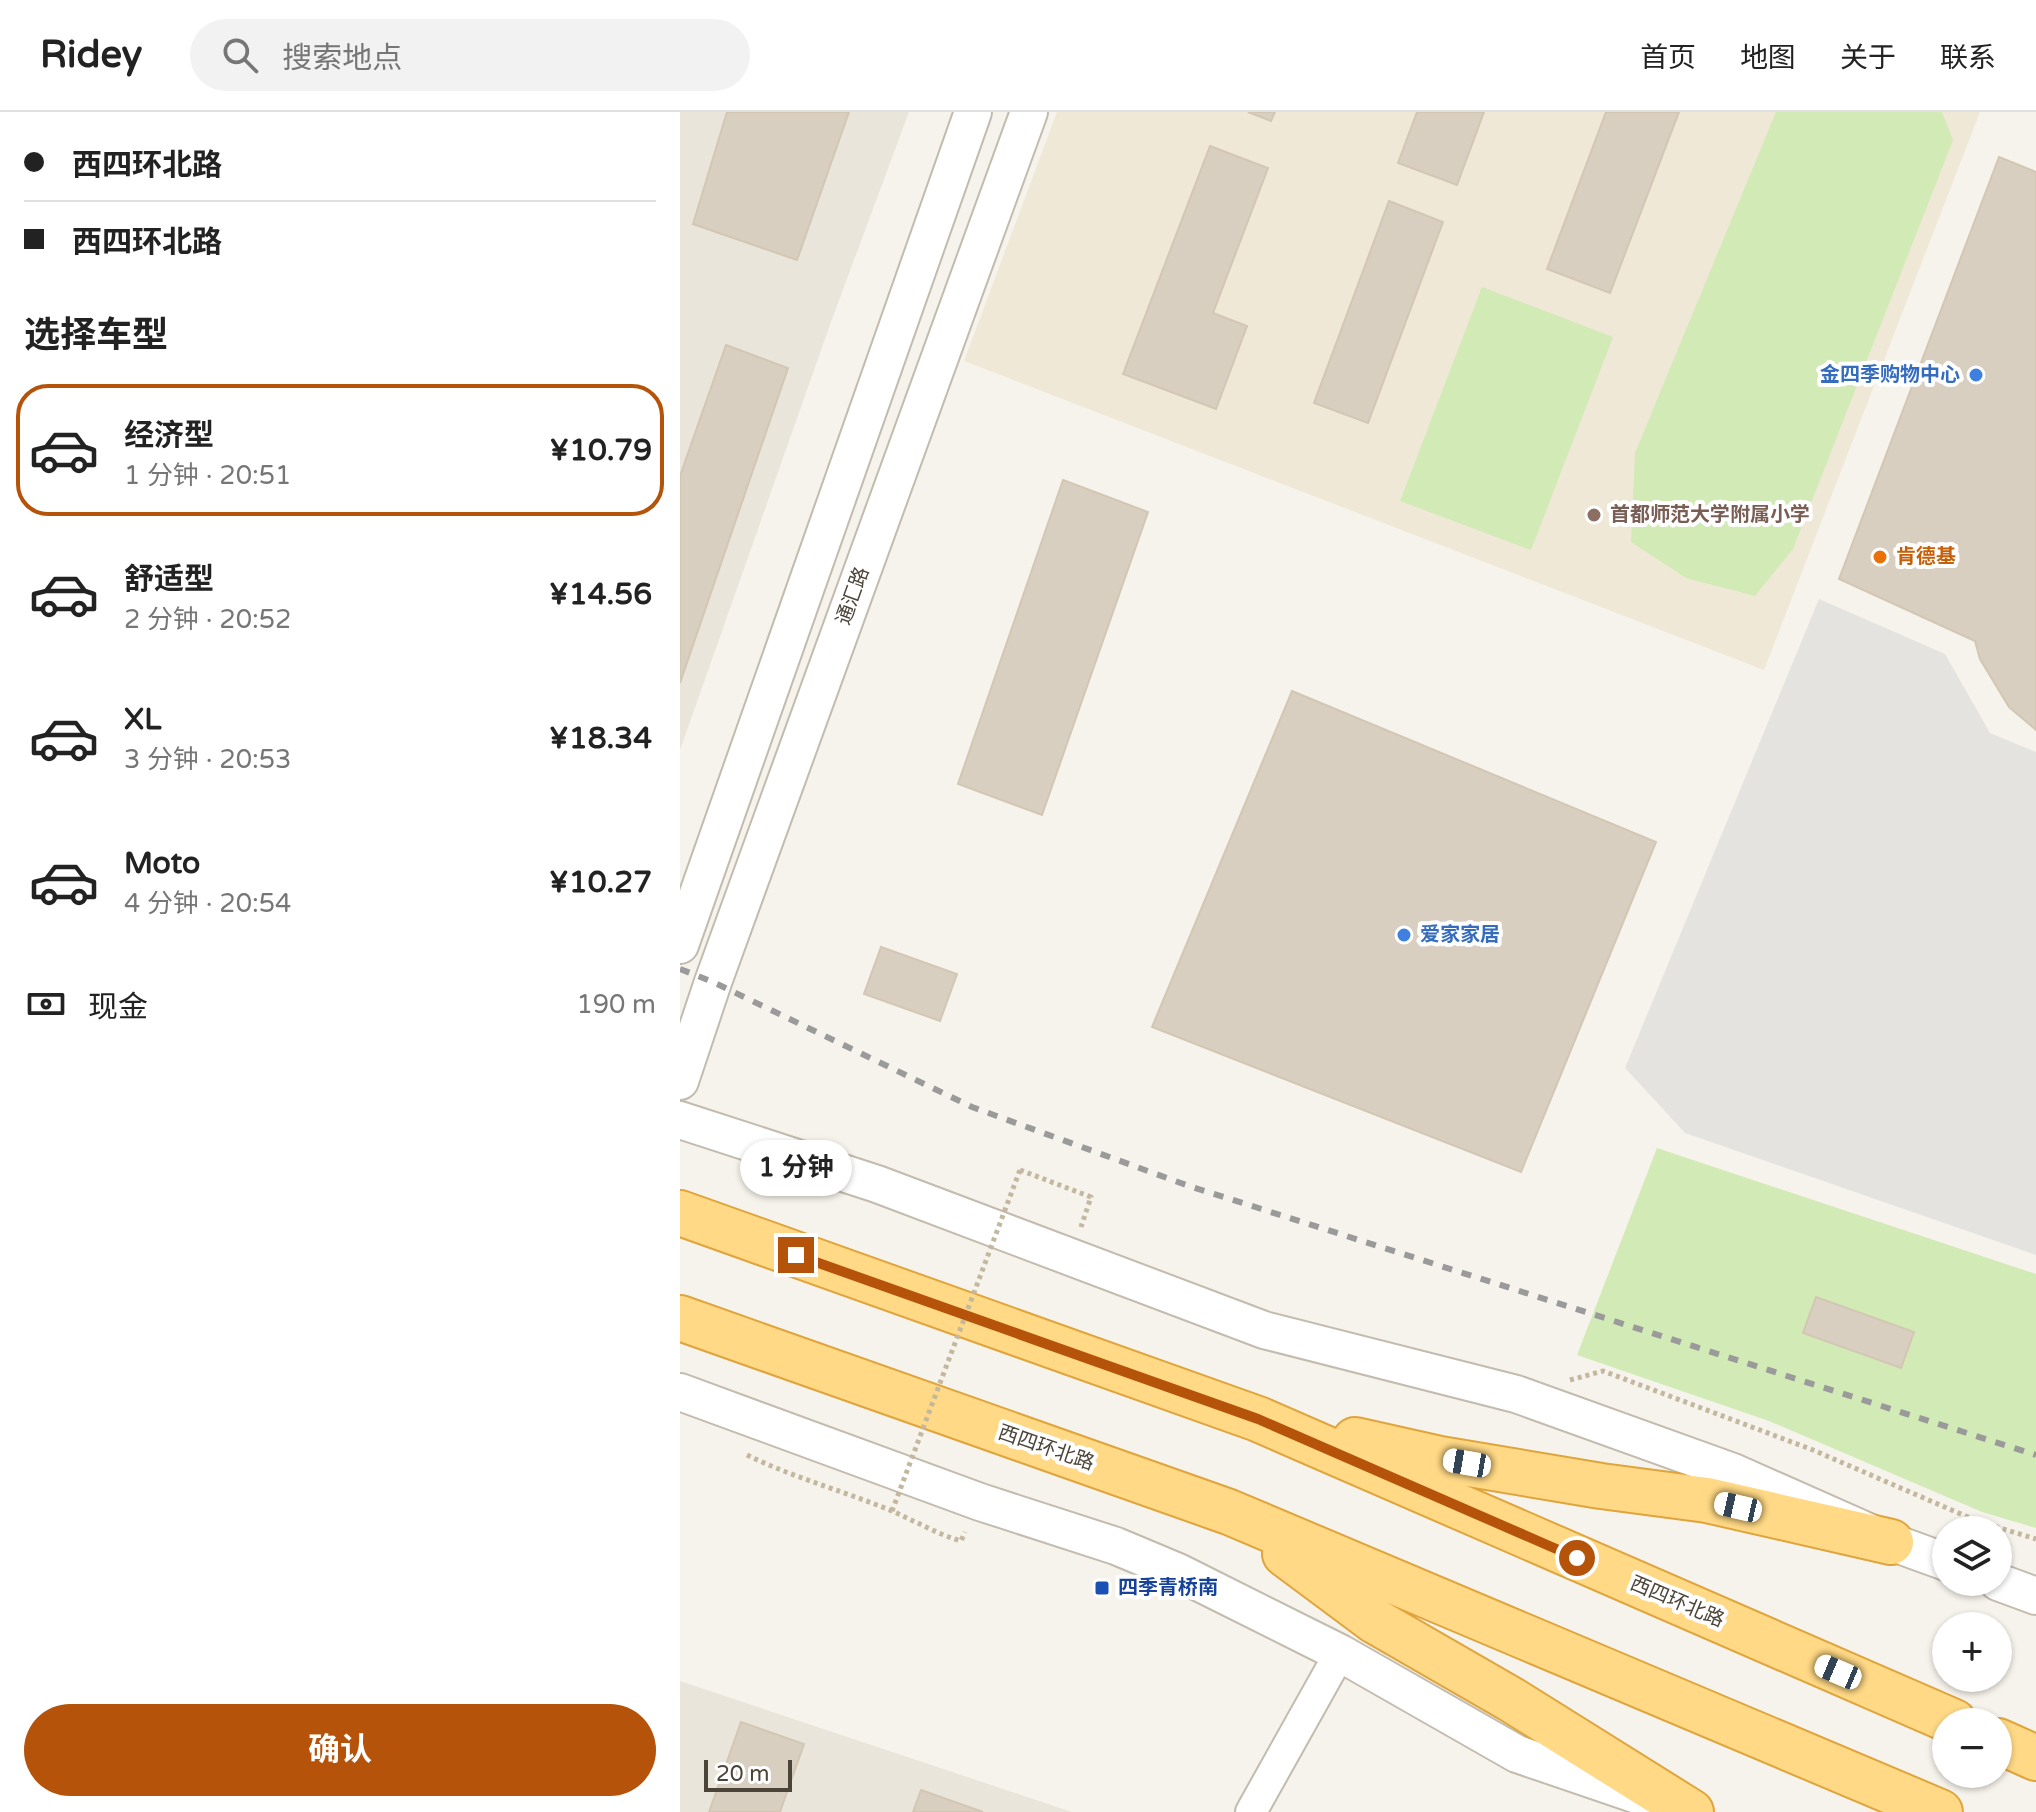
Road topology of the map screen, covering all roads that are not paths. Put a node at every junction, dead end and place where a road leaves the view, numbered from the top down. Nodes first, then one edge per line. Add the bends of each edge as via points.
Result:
1 (973, 112) edge
2 (1029, 112) edge
3 (680, 945) edge
4 (680, 1081) edge
5 (680, 1120) edge
6 (680, 1213) edge
7 (680, 1318) edge
8 (680, 1392) edge
9 (1258, 1419) junction
10 (1229, 1512) junction
11 (1891, 1542) junction
12 (1932, 1557) edge
13 (2012, 1587) edge
14 (2036, 1596) edge
15 (1340, 1653) junction
16 (1932, 1712) edge
17 (2012, 1747) edge
18 (2036, 1758) edge
19 (1251, 1812) edge
20 (1690, 1812) edge
21 (1940, 1812) edge

1 - 3 street
2 - 4 street, 通汇路
5 - 11 street via 877,1184 1264,1330 1516,1394 1733,1472
6 - 9 highway, 西四环北路
7 - 10 highway, 西四环北路
8 - 15 street via 1116,1546
9 - 11 highway via 1440,1459 1707,1500
9 - 16 highway, 西四环北路
10 - 20 highway via 1375,1621
10 - 21 highway, 西四环北路
11 - 12 street
13 - 14 street
15 - 19 street
15 - 20 street via 1517,1754
17 - 18 highway

